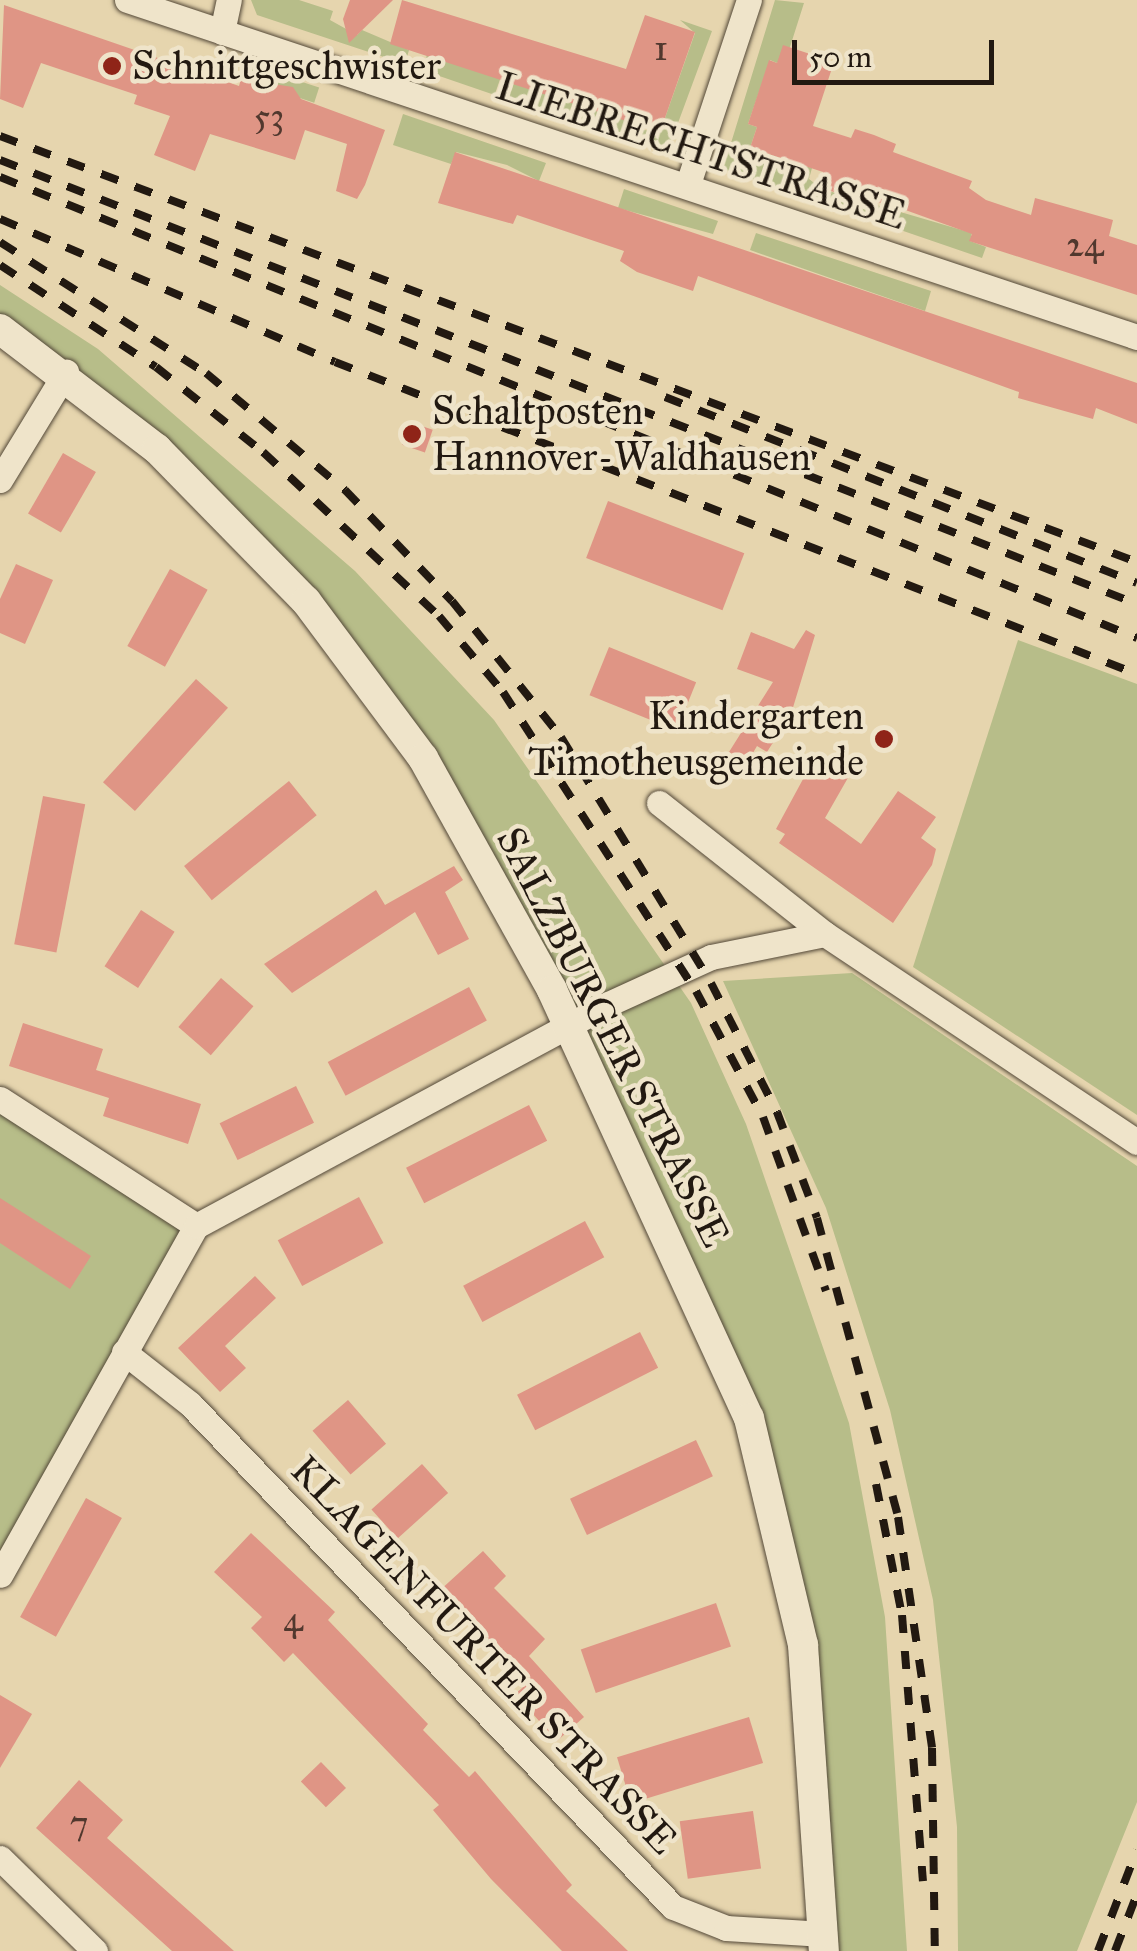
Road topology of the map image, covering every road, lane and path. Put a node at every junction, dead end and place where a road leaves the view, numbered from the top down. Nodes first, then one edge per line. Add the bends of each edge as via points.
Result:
1 (127, 0) edge
2 (229, 0) edge
3 (749, 0) edge
4 (222, 32) junction
5 (688, 184) junction
6 (0, 329) edge
7 (1137, 337) edge
8 (66, 372) junction
9 (0, 480) edge
10 (659, 803) dead end
11 (825, 934) junction
12 (569, 1024) junction
13 (0, 1099) edge
14 (1137, 1142) edge
15 (196, 1226) junction
16 (124, 1352) junction
17 (0, 1575) edge
18 (0, 1858) edge
19 (824, 1943) edge
20 (95, 1951) edge

1 - 4 street, LIEBRECHTSTRASSE
2 - 4 street
3 - 5 street
4 - 5 street, LIEBRECHTSTRASSE
5 - 7 street, LIEBRECHTSTRASSE
6 - 8 street, SALZBURGER STRASSE
8 - 9 street
8 - 12 street, SALZBURGER STRASSE via 244,532 368,678 423,758
10 - 11 street
11 - 12 street via 711,957
11 - 14 street
12 - 15 street
12 - 19 street, SALZBURGER STRASSE via 749,1418 803,1644
13 - 15 street
15 - 16 street
16 - 17 street
16 - 19 street, KLAGENFURTER STRASSE via 190,1404 673,1907 726,1928
18 - 20 street

